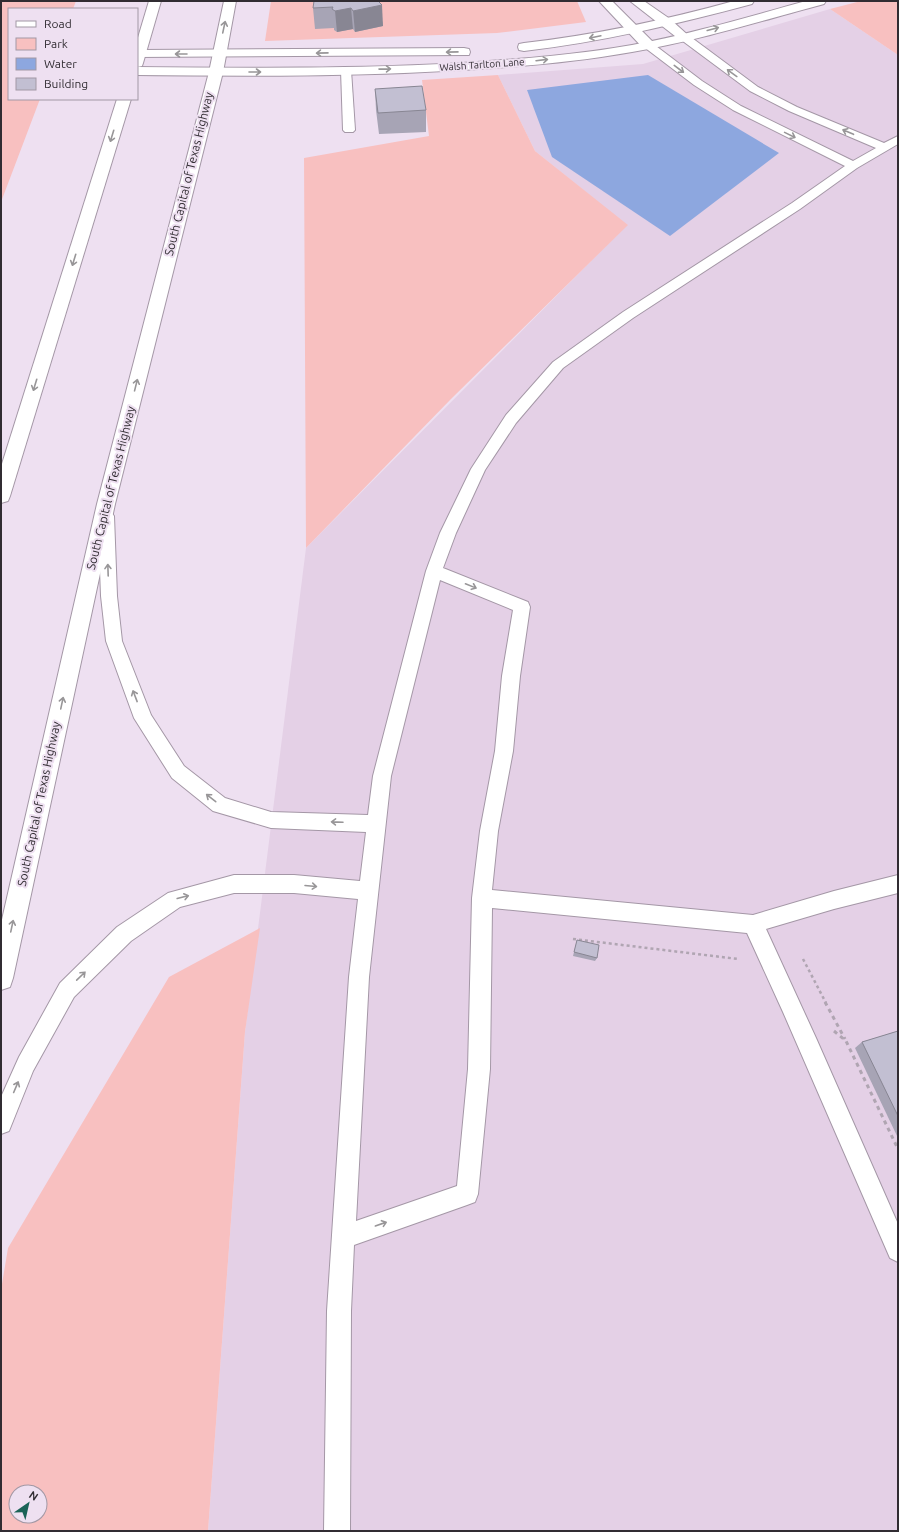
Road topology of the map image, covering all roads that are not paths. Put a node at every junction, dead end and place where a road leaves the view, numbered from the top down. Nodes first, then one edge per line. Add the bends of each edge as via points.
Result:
1 (155, 1) edge
2 (230, 1) edge
3 (605, 1) edge
4 (636, 1) edge
5 (748, 1) edge
6 (820, 1) edge
7 (666, 22) junction
8 (633, 29) junction
9 (684, 37) junction
10 (648, 45) junction
11 (514, 48) dead end
12 (477, 51) dead end
13 (220, 54) junction
14 (138, 59) edge
15 (346, 70) junction
16 (138, 71) edge
17 (216, 72) junction
18 (124, 100) edge
19 (349, 130) dead end
20 (898, 139) edge
21 (884, 147) junction
22 (853, 166) junction
23 (1, 496) edge
24 (106, 504) junction
25 (434, 571) junction
26 (376, 824) junction
27 (898, 884) edge
28 (368, 891) junction
29 (482, 898) junction
30 (753, 924) junction
31 (1, 978) edge
32 (1, 1123) edge
33 (344, 1237) junction
34 (898, 1250) edge
35 (337, 1531) edge

1 - 14 main road
13 -> 2 main road, South Capital of Texas Highway
3 - 8 main road
4 - 7 main road
5 - 7 main road, Walsh Tarlton Lane
9 -> 6 main road, Walsh Tarlton Lane
7 - 8 main road, Walsh Tarlton Lane
7 - 9 main road
8 - 10 main road
8 -> 11 main road, Walsh Tarlton Lane via 584,39
9 - 10 main road, Walsh Tarlton Lane
21 -> 9 lane via 793,109 754,89
15 -> 10 main road, Walsh Tarlton Lane via 419,69 535,61
10 -> 22 lane via 698,83 737,108
12 -> 13 main road, Walsh Tarlton Lane
13 -> 14 main road, Walsh Tarlton Lane
13 - 17 main road, South Capital of Texas Highway
17 -> 15 main road, Walsh Tarlton Lane
15 - 19 lane
16 - 17 main road, Walsh Tarlton Lane
24 -> 17 main road, South Capital of Texas Highway
18 -> 23 main road
20 - 21 lane
21 - 22 lane
22 - 25 lane via 796,206 628,314 558,365 510,419 478,469 448,533
26 -> 24 lane via 271,820 220,805 178,772 143,718 114,641 109,596
31 -> 24 main road, South Capital of Texas Highway
25 - 26 lane via 382,776
25 -> 29 lane via 522,607 511,676 504,751 489,831
26 - 28 lane
27 - 30 lane
32 -> 28 lane via 26,1064 67,990 124,934 175,899 234,884 294,884
28 - 33 lane via 359,977
29 - 30 lane
33 -> 29 lane via 467,1194 479,1069
30 - 34 lane via 821,1071
33 - 35 lane via 339,1311

